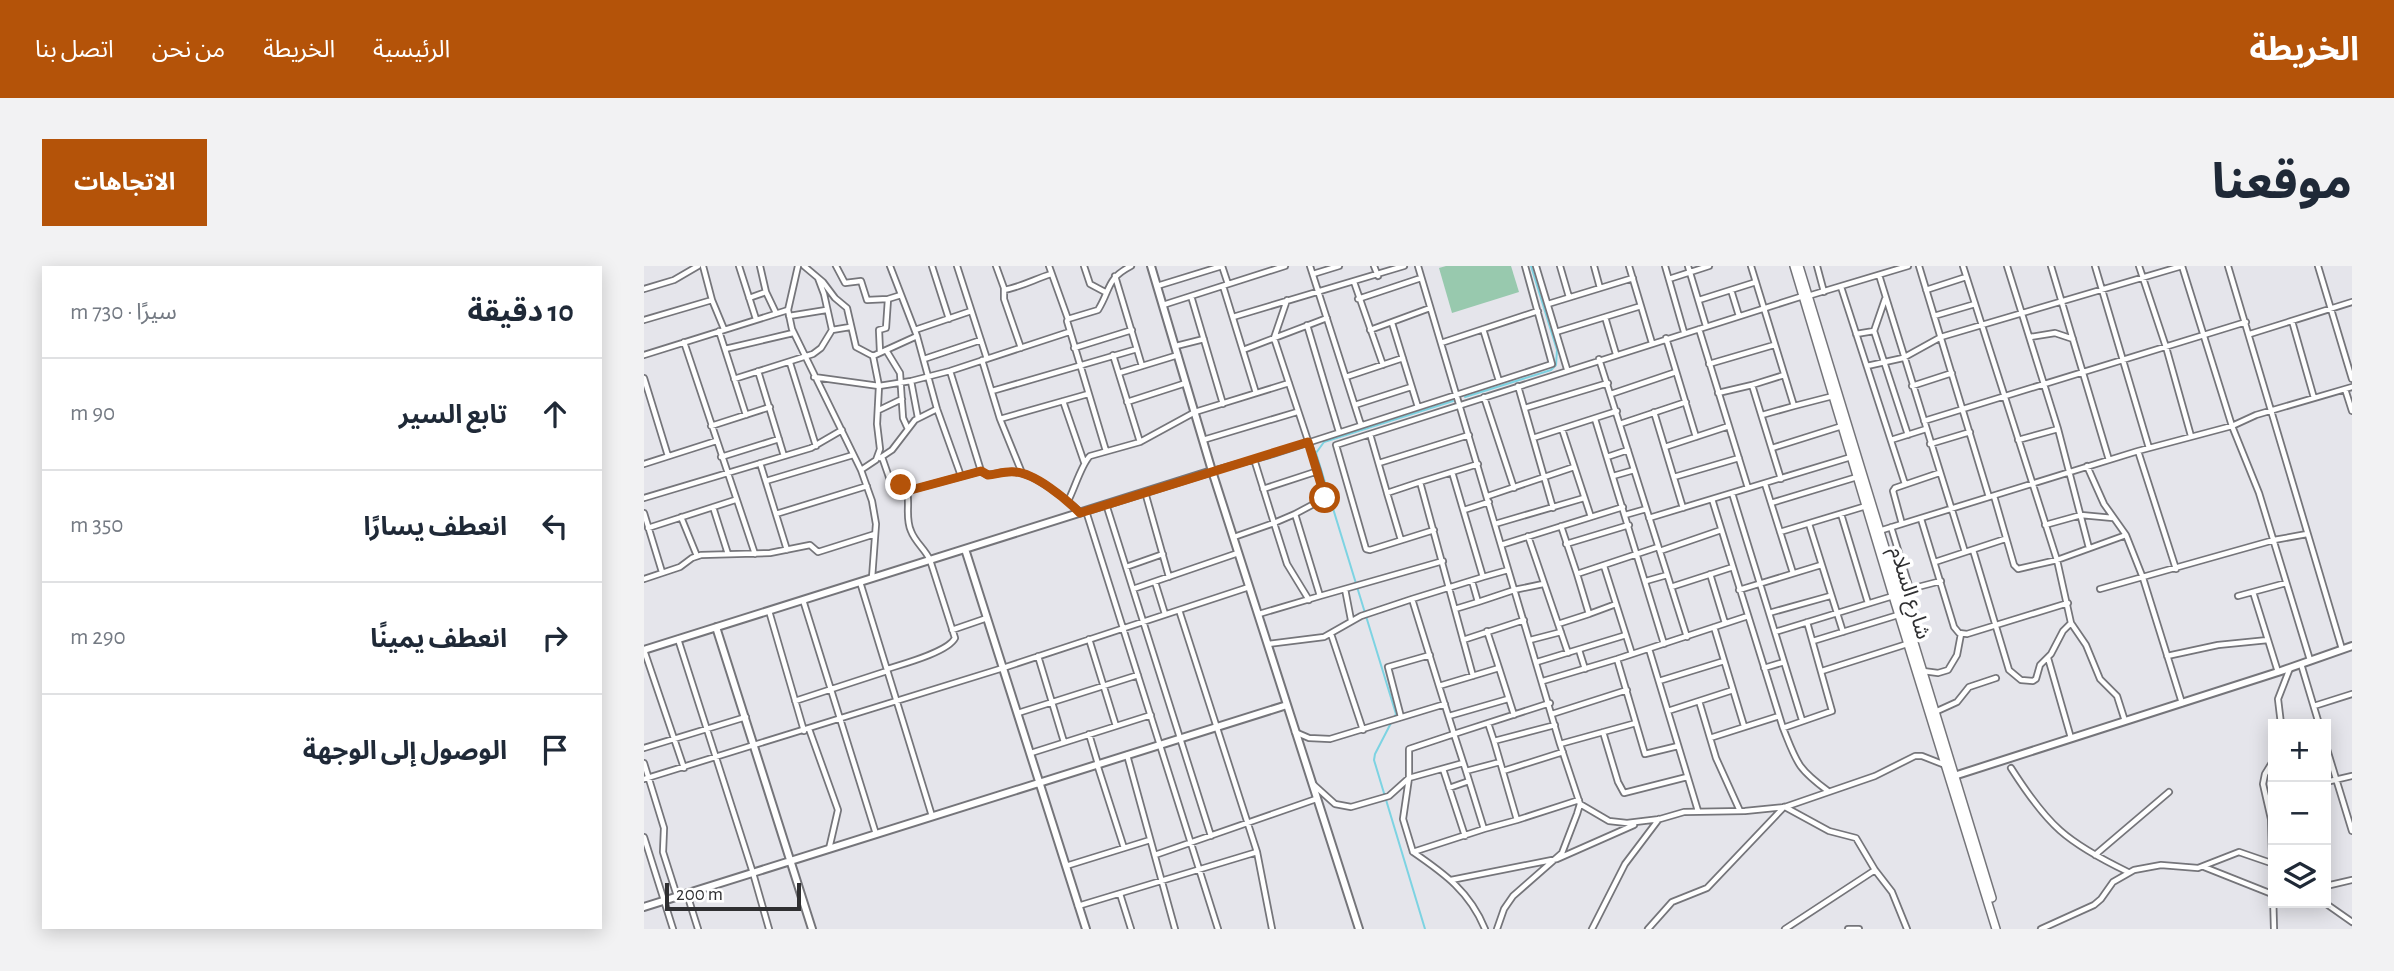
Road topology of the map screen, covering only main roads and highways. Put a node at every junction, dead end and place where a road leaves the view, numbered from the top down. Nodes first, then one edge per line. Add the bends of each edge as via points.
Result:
1 (1794, 266) edge
2 (1799, 266) edge
3 (1805, 296) junction
4 (1999, 929) edge

1 - 3 main road, شارع السلام
2 - 3 main road, شارع السلام
3 - 4 main road, شارع السلام
3 - 4 main road, شارع السلام via 1892,596

